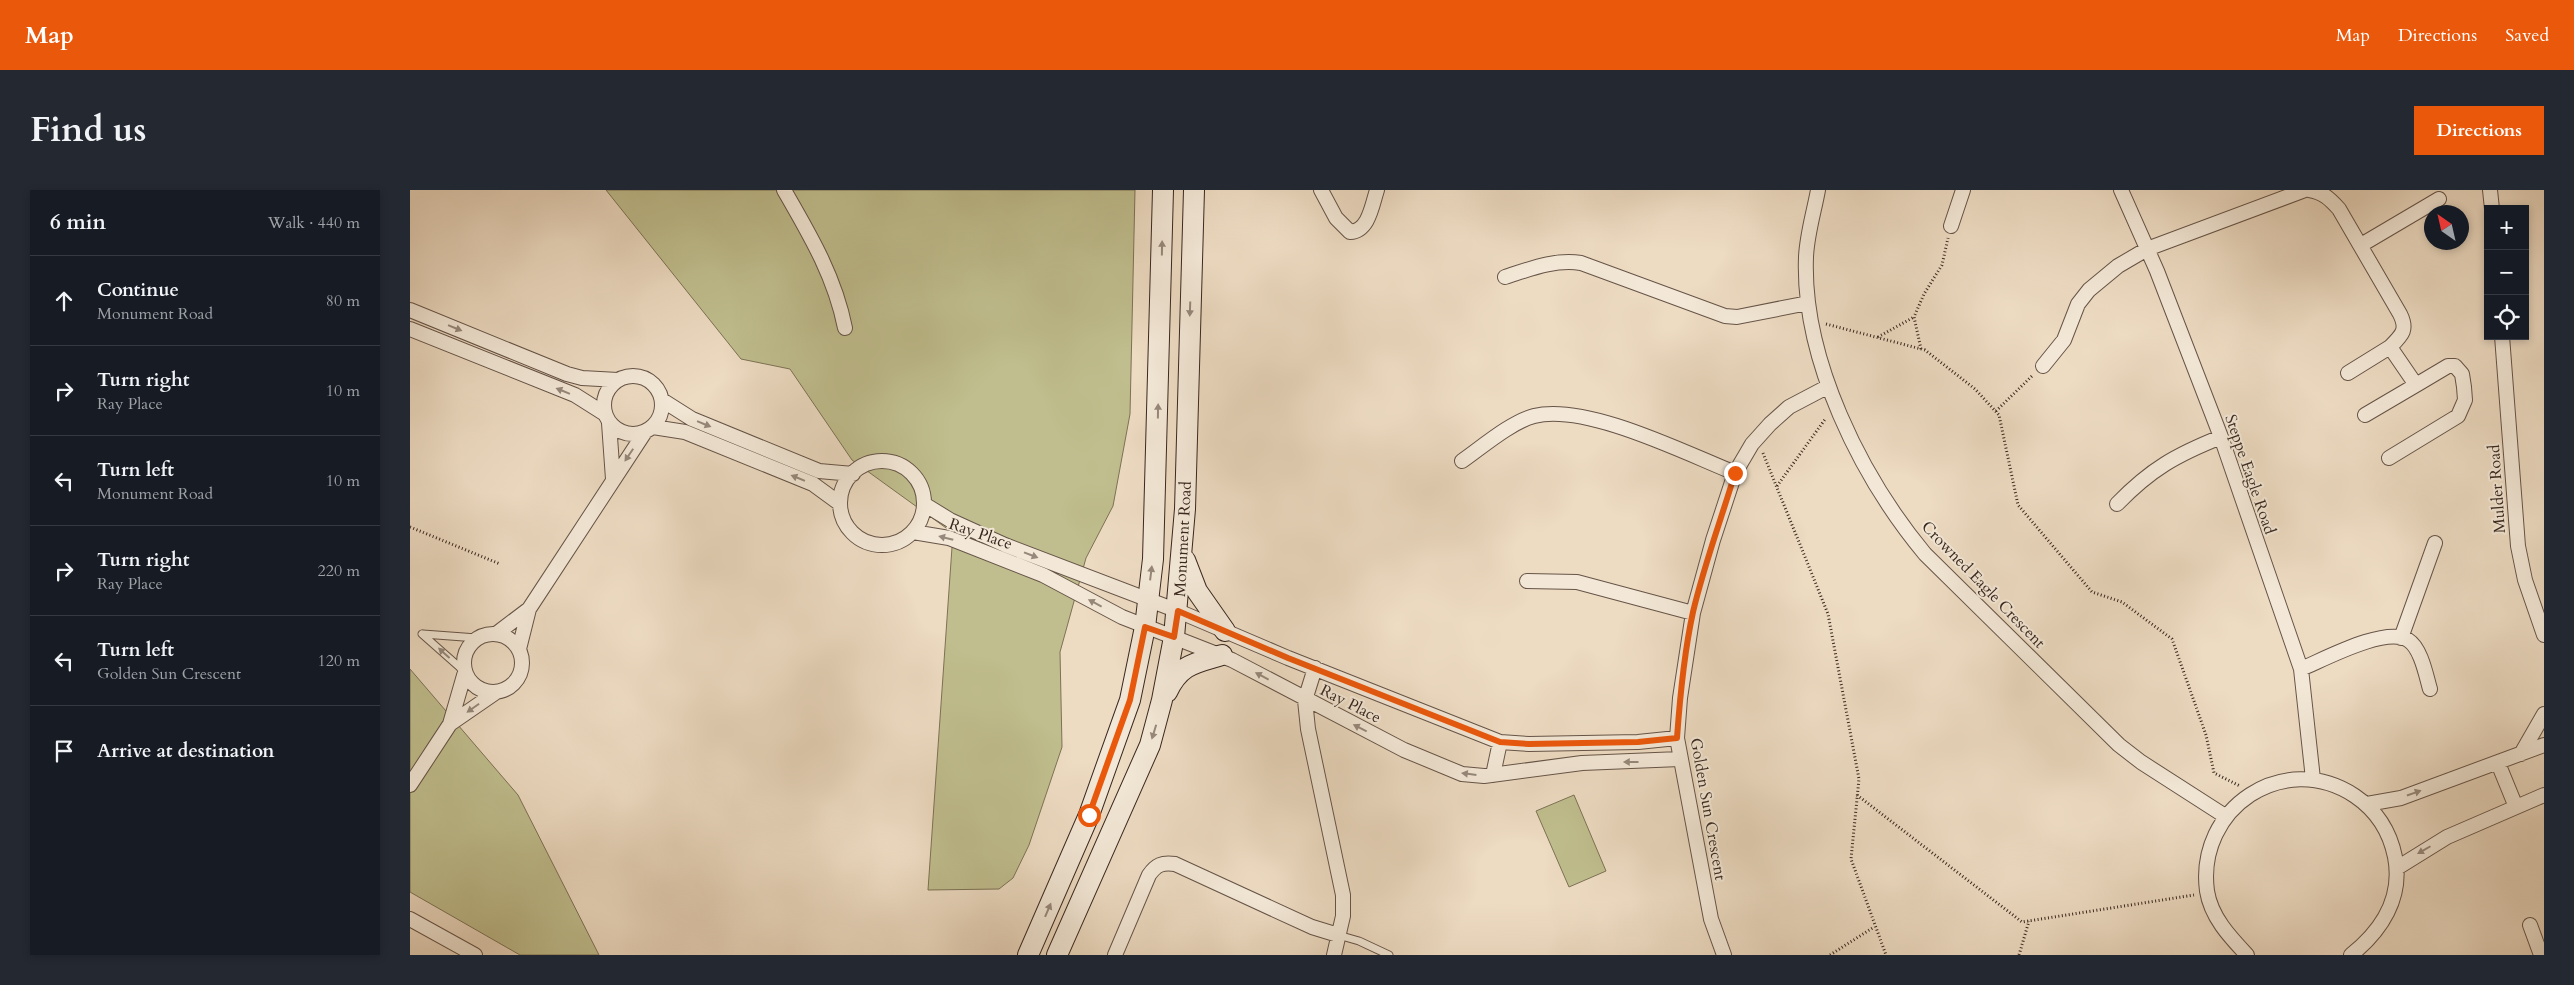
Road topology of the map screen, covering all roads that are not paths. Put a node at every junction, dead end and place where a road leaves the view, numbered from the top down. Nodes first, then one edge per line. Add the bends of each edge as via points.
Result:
1 (784, 190) edge
2 (1163, 190) edge
3 (1194, 190) edge
4 (1321, 190) edge
5 (1377, 190) edge
6 (1817, 190) edge
7 (1963, 190) edge
8 (2121, 190) edge
9 (2307, 190) edge
10 (2490, 190) edge
11 (2439, 199) dead end
12 (2492, 205) edge
13 (1951, 226) road end
14 (2361, 246) junction
15 (2147, 249) junction
16 (1505, 277) dead end
17 (1808, 303) junction
18 (410, 310) edge
19 (845, 328) dead end
20 (410, 329) edge
21 (2502, 340) edge
22 (2390, 347) junction
23 (2043, 366) road end
24 (2348, 373) dead end
25 (618, 380) junction
26 (2416, 385) junction
27 (1827, 387) junction
28 (662, 400) junction
29 (2366, 415) dead end
30 (607, 419) junction
31 (649, 430) junction
32 (2221, 437) junction
33 (2389, 458) dead end
34 (1462, 461) dead end
35 (1735, 473) junction
36 (853, 474) junction
37 (613, 479) junction
38 (840, 503) junction
39 (924, 504) junction
40 (2117, 504) dead end
41 (913, 532) junction
42 (2435, 543) dead end
43 (1181, 546) junction
44 (1527, 581) dead end
45 (1148, 600) junction
46 (529, 610) junction
47 (1178, 611) junction
48 (1693, 613) junction
49 (1145, 627) junction
50 (1225, 631) junction
51 (496, 634) junction
52 (2544, 635) edge
53 (1174, 637) junction
54 (478, 638) junction
55 (2401, 638) junction
56 (519, 649) junction
57 (1222, 656) junction
58 (1315, 668) junction
59 (2301, 669) junction
60 (465, 672) junction
61 (2430, 689) dead end
62 (495, 693) junction
63 (1162, 700) junction
64 (1305, 700) junction
65 (2544, 714) edge
66 (450, 724) junction
67 (1677, 738) junction
68 (1500, 742) junction
69 (1606, 743) junction
70 (2544, 745) edge
71 (2522, 754) junction
72 (1680, 760) junction
73 (1605, 762) junction
74 (2498, 763) junction
75 (1493, 775) junction
76 (2313, 779) junction
77 (410, 785) edge
78 (2540, 799) edge
79 (2367, 804) junction
80 (2516, 807) junction
81 (2225, 816) junction
82 (2397, 868) junction
83 (410, 919) edge
84 (2530, 926) dead end
85 (1338, 936) junction
86 (475, 955) edge
87 (1028, 955) edge
88 (1057, 955) edge
89 (1115, 955) edge
90 (1334, 955) edge
91 (1389, 955) edge
92 (1724, 955) edge
93 (2247, 955) edge
94 (2351, 955) edge
95 (2541, 955) edge

1 - 19 street via 827,268
45 -> 2 main road, Monument Road via 1157,450
3 -> 43 main road, Monument Road via 1185,509
4 - 5 street via 1336,218 1350,232 1363,228
6 - 17 street, Crowned Eagle Crescent via 1808,238
7 - 13 street
8 - 15 street, Steppe Eagle Road
9 - 14 street via 2330,198
9 - 15 street
10 - 12 street
11 - 14 street
14 - 22 street via 2404,321 2404,333
15 - 23 street via 2118,266 2088,290 2078,304 2064,340
15 - 32 street, Steppe Eagle Road
16 - 17 street via 1565,261 1581,263 1725,316 1737,317
17 - 27 street, Crowned Eagle Crescent
18 -> 25 street via 566,374
30 -> 20 street via 575,396
21 - 52 street, Mulder Road via 2518,546 2525,580
22 - 24 street
22 - 26 street
25 - 28 street via 626,376 645,378 659,391
25 - 30 street via 605,395
26 - 29 street
26 - 33 street via 2448,366 2455,366 2462,374 2463,407 2453,421
27 - 35 street, Golden Sun Crescent via 1789,407 1757,438
27 - 81 street, Crowned Eagle Crescent via 1852,444 1925,554 2119,745
28 - 31 street via 662,410
28 -> 36 street via 692,419 819,470
30 - 31 street via 625,434
30 - 37 street
31 -> 37 street
38 -> 31 street via 814,484 686,432
32 - 40 street via 2161,464
32 - 59 street, Steppe Eagle Road
34 - 35 street via 1533,417 1574,415 1618,427
35 - 48 street, Golden Sun Crescent
36 - 38 street via 842,489
36 - 39 street via 871,462 898,464 918,481 924,493
37 - 46 street
38 - 41 street via 842,518 849,530 866,542 888,545 902,541
39 - 41 street via 921,520
39 -> 45 street, Ray Place via 950,520 997,541
49 -> 41 street, Ray Place via 1000,557 948,538
42 - 55 street
43 - 47 main road, Monument Road
43 - 50 main road via 1197,592
44 - 48 street via 1577,582
45 - 47 street, Ray Place
45 - 49 main road, Monument Road
46 - 51 street
46 - 56 street
47 - 50 street, Ray Place
47 - 53 main road, Monument Road
48 - 67 street, Golden Sun Crescent
49 - 53 street, Ray Place
87 -> 49 main road, Monument Road via 1089,815 1130,700
50 - 58 street, Ray Place
51 - 54 street
51 - 56 street via 505,636
53 - 57 street, Ray Place
53 - 63 main road, Monument Road
54 - 60 street via 465,653
60 -> 54 lane via 422,634
55 - 59 street via 2384,637 2367,642
55 - 61 street via 2415,648
56 - 62 street via 522,658 519,677 513,685
57 - 63 main road via 1182,670 1174,676
64 -> 57 street, Ray Place
58 - 64 street
58 - 68 street, Ray Place
59 - 76 street, Steppe Eagle Road
60 - 62 street via 476,688
60 - 66 street
62 -> 66 street
63 -> 88 main road, Monument Road via 1150,745
75 -> 64 street, Ray Place via 1462,774 1439,765
64 - 85 street via 1343,895 1343,916
65 - 71 street
66 - 77 street
67 - 69 street, Ray Place
67 - 72 street, Golden Sun Crescent
68 - 69 street, Ray Place
68 - 75 street
69 - 73 street
70 - 71 street
71 - 74 street
72 -> 73 street, Ray Place
72 - 92 street, Golden Sun Crescent via 1711,920
73 - 75 street, Ray Place
79 -> 74 street via 2401,798
74 - 80 street
76 - 79 street via 2342,787
76 - 81 street via 2282,781 2252,792
78 - 80 street
79 - 82 street via 2382,822
80 -> 82 street via 2447,837
81 - 93 street via 2213,837 2206,864 2208,893 2217,919
82 - 94 street via 2395,894 2386,919 2370,940
83 - 86 street
84 - 95 street
85 - 89 street via 1167,862 1154,868 1149,875
85 - 90 street
85 - 91 lane via 1359,941

